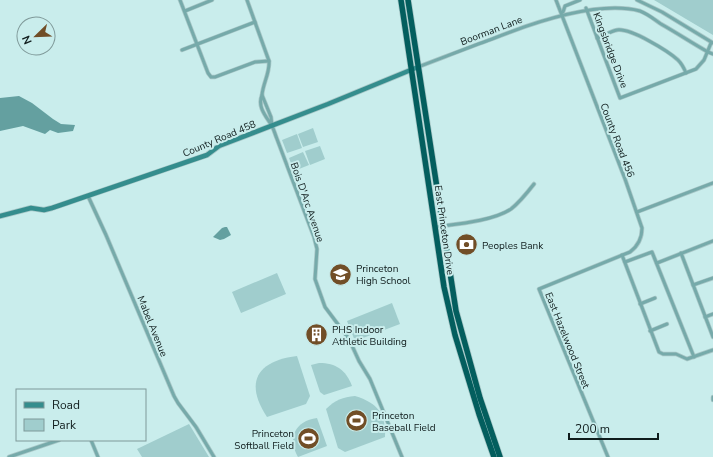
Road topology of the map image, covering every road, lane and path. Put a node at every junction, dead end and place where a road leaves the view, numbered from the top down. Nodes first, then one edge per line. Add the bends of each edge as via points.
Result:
1 (180, 0) edge
2 (212, 0) edge
3 (247, 0) edge
4 (401, 0) edge
5 (408, 0) edge
6 (556, 0) edge
7 (580, 0) edge
8 (636, 0) edge
9 (645, 4) junction
10 (586, 8) junction
11 (185, 11) junction
12 (641, 11) junction
13 (562, 13) junction
14 (255, 22) junction
15 (597, 38) junction
16 (712, 43) edge
17 (197, 44) junction
18 (182, 50) dead end
19 (708, 52) junction
20 (713, 54) edge
21 (269, 61) junction
22 (415, 68) junction
23 (686, 73) junction
24 (272, 126) junction
25 (534, 184) dead end
26 (713, 184) edge
27 (88, 196) junction
28 (637, 212) junction
29 (0, 216) edge
30 (442, 226) junction
31 (435, 227) junction
32 (713, 241) edge
33 (681, 253) junction
34 (622, 256) junction
35 (625, 262) junction
36 (657, 263) junction
37 (599, 264) joint
38 (713, 278) edge
39 (452, 285) junction
40 (693, 285) junction
41 (444, 287) junction
42 (655, 298) dead end
43 (640, 304) junction
44 (713, 314) edge
45 (705, 317) junction
46 (667, 324) dead end
47 (650, 330) junction
48 (713, 337) edge
49 (713, 350) edge
50 (694, 357) junction
51 (56, 441) edge
52 (91, 441) edge
53 (495, 453) edge
54 (9, 457) edge
55 (98, 457) edge
56 (214, 457) edge
57 (402, 457) edge
58 (500, 457) edge
59 (608, 457) edge

1 - 11 street
2 - 11 street
3 - 14 street
4 - 22 highway, East Princeton Drive
5 - 22 highway, East Princeton Drive
6 - 13 street, County Road 456
7 - 13 street via 565,6
8 - 9 street
9 - 12 street
9 - 16 street
10 - 12 street via 606,7
10 - 13 street
10 - 15 street, Kingsbridge Drive
11 - 17 street
12 - 19 street
13 - 22 street, Boorman Lane
13 - 28 street, County Road 456
14 - 17 street
14 - 21 street
15 - 23 street via 618,30 628,31 643,37 674,57
15 - 23 street, Kingsbridge Drive via 620,98
16 - 19 street
17 - 18 street
17 - 21 street via 211,77 255,62
19 - 20 street
19 - 23 street via 696,69
21 - 24 street, Bois D'Arc Avenue via 262,95
22 - 24 street, County Road 458
22 - 30 highway, East Princeton Drive
22 - 31 highway, East Princeton Drive
24 - 27 street, County Road 458 via 219,146 207,154
24 - 57 street, Bois D'Arc Avenue via 314,237 317,252 315,277 318,288 327,310 349,339 370,379
25 - 30 street via 520,201 502,214
26 - 28 street
27 - 29 street, County Road 458 via 44,210 31,208
27 - 56 street, Mabel Avenue via 174,396
28 - 34 street, County Road 456 via 642,228 640,238 634,248
30 - 31 street
30 - 39 highway, East Princeton Drive
31 - 41 highway, East Princeton Drive
32 - 33 street
33 - 36 street
33 - 40 street
34 - 35 street
34 - 37 street, County Road 456
35 - 36 street via 652,252
35 - 43 street
36 - 50 street
37 - 59 street, East Hazelwood Street via 539,289
38 - 40 street
39 - 41 highway
39 - 53 highway, East Princeton Drive via 460,331
40 - 45 street
41 - 53 highway, East Princeton Drive via 455,335 479,414
42 - 43 street
43 - 47 street
44 - 45 street
45 - 48 street
46 - 47 street
47 - 50 street via 659,352 676,354 687,359
49 - 50 street
51 - 54 street
52 - 55 street
53 - 58 highway, East Princeton Drive

